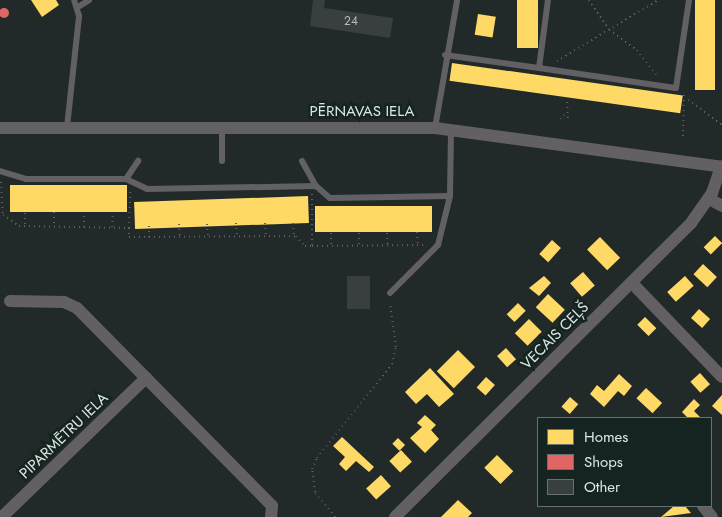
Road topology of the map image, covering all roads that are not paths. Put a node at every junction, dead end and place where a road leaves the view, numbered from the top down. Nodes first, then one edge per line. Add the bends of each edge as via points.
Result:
1 (74, 0) edge
2 (89, 0) edge
3 (458, 0) edge
4 (548, 0) edge
5 (689, 0) edge
6 (78, 7) junction
7 (445, 55) junction
8 (541, 69) junction
9 (67, 127) junction
10 (0, 128) edge
11 (222, 128) junction
12 (435, 128) junction
13 (451, 129) junction
14 (138, 161) dead end
15 (222, 161) dead end
16 (302, 161) dead end
17 (721, 167) edge
18 (0, 171) edge
19 (128, 180) junction
20 (314, 186) junction
21 (450, 196) junction
22 (709, 199) junction
23 (722, 206) edge
24 (632, 283) junction
25 (390, 293) road end
26 (10, 301) dead end
27 (722, 376) edge
28 (146, 378) junction
29 (704, 507) edge
30 (3, 516) edge
31 (271, 517) edge
32 (395, 517) edge
33 (712, 517) edge

1 - 6 lane
2 - 6 lane
3 - 7 lane
4 - 8 lane
5 - 8 lane via 676,88
6 - 9 lane
7 - 8 lane
7 - 12 lane
9 - 10 street, PĒRNAVAS IELA
9 - 11 street, PĒRNAVAS IELA
11 - 12 street, PĒRNAVAS IELA
11 - 15 lane
12 - 13 street, PĒRNAVAS IELA
13 - 17 street, PĒRNAVAS IELA
13 - 21 lane
14 - 19 lane
16 - 20 lane
17 - 22 street, VECAIS CEĻŠ
18 - 19 lane via 26,179
19 - 20 lane via 147,190
20 - 21 lane via 330,198
21 - 25 lane via 438,245
22 - 23 street
22 - 24 street, VECAIS CEĻŠ
24 - 27 street
24 - 32 street, VECAIS CEĻŠ
26 - 28 street via 64,302 77,308
28 - 30 street, PIPARMĒTRU IELA
28 - 31 street via 272,506
29 - 33 street

